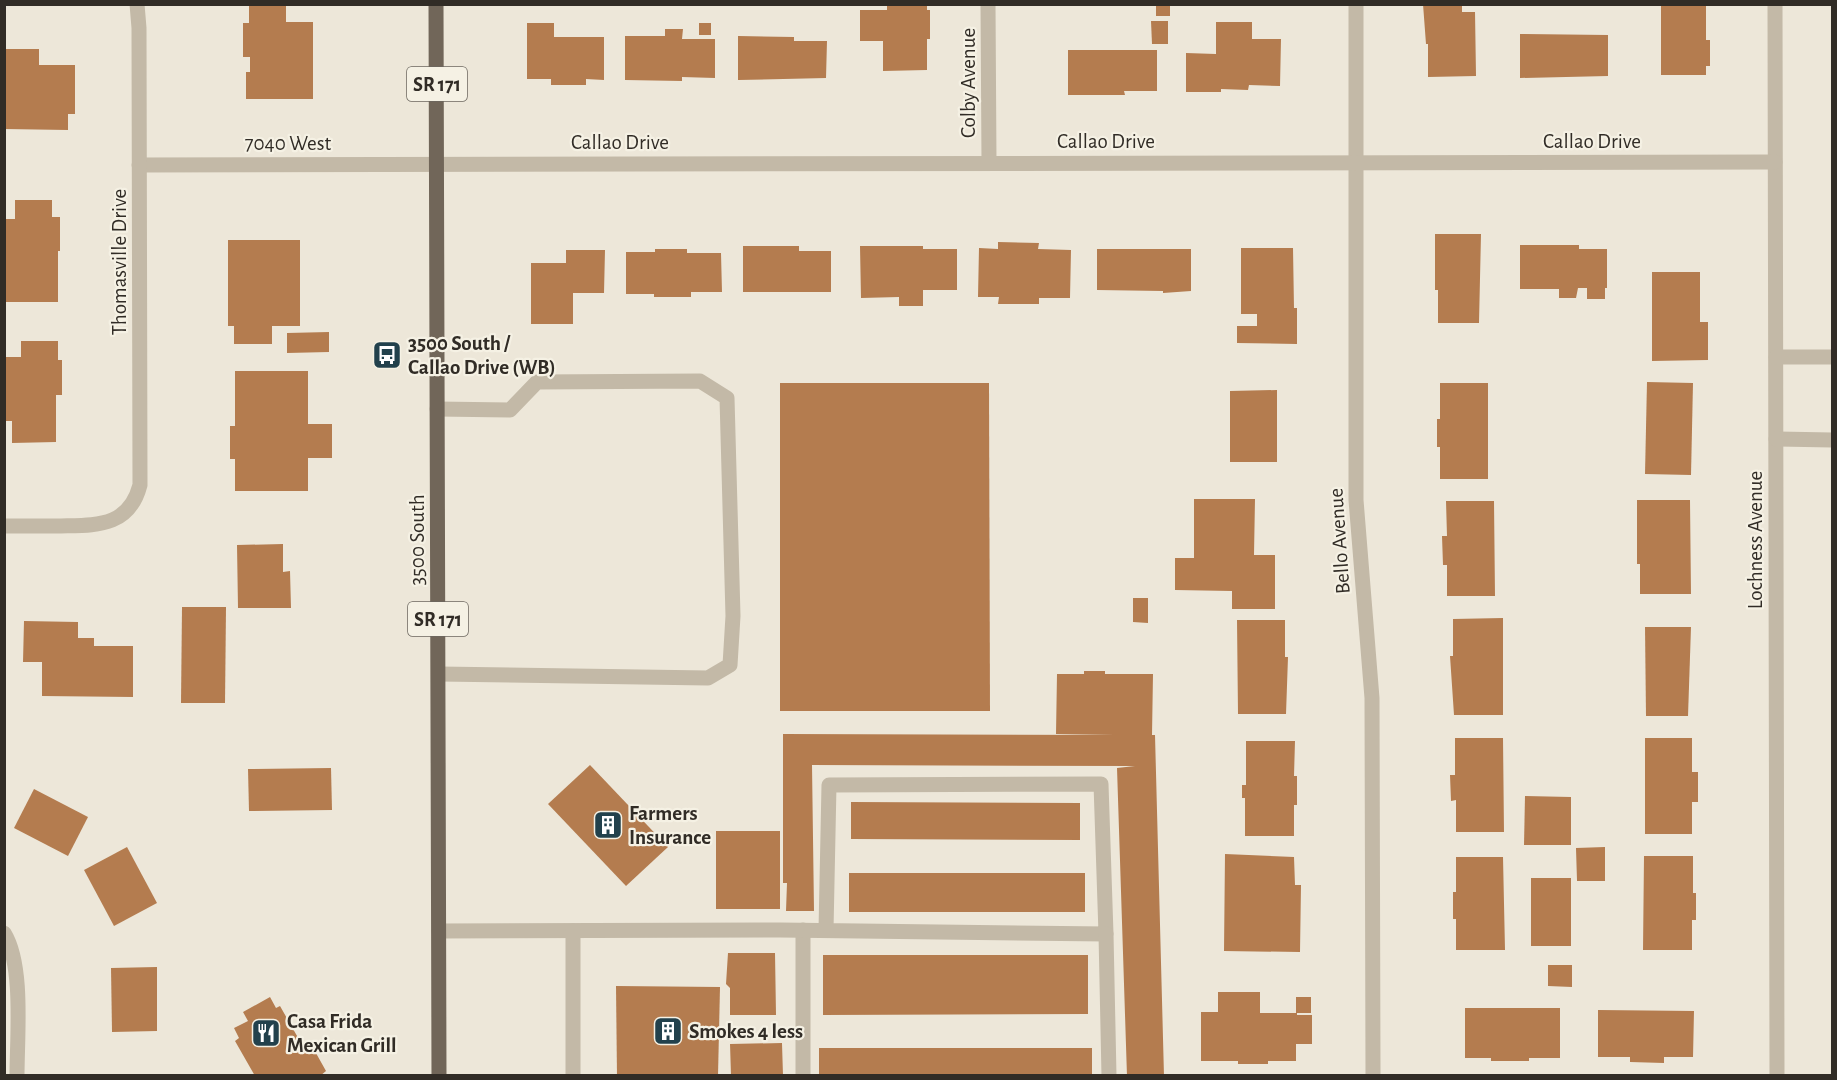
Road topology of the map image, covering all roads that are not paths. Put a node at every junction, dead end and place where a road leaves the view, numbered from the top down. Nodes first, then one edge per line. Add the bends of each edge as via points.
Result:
1 (136, 4) edge
2 (436, 4) edge
3 (988, 4) edge
4 (1356, 4) edge
5 (1776, 4) edge
6 (989, 162) junction
7 (1356, 162) junction
8 (1776, 162) junction
9 (437, 163) junction
10 (139, 165) junction
11 (1776, 357) junction
12 (1833, 357) edge
13 (437, 409) junction
14 (1776, 439) junction
15 (1833, 440) edge
16 (4, 526) edge
17 (438, 674) junction
18 (803, 930) junction
19 (826, 930) junction
20 (439, 931) junction
21 (573, 931) junction
22 (4, 933) edge
23 (1106, 934) junction
24 (17, 1076) edge
25 (439, 1076) edge
26 (573, 1076) edge
27 (803, 1076) edge
28 (1109, 1076) edge
29 (1373, 1076) edge
30 (1777, 1076) edge

1 - 10 street, Thomasville Drive
2 - 9 main road, 3500 South / SR 171
3 - 6 street, Colby Avenue
4 - 7 street, Bello Avenue
5 - 8 street, Lochness Avenue
6 - 7 street, Callao Drive
6 - 9 street, Callao Drive
7 - 8 street, Callao Drive
7 - 29 street, Bello Avenue via 1356,512 1371,699
8 - 11 street, Lochness Avenue
9 - 10 street, 7040 West
9 - 13 main road, 3500 South / SR 171
10 - 16 street, Thomasville Drive via 137,497 123,515 95,525
11 - 12 street
11 - 14 street, Lochness Avenue
13 - 17 main road, 3500 South / SR 171
13 - 17 street via 510,410 537,382 700,381 727,398 733,616 730,665 708,678
14 - 15 street
14 - 30 street, Lochness Avenue
17 - 20 main road, 3500 South / SR 171
18 - 19 street
18 - 21 street
18 - 27 street
19 - 23 street
19 - 23 street via 829,785 1101,784
20 - 21 street
20 - 25 main road, 3500 South / SR 171
21 - 26 street
22 - 24 street via 11,944 17,973
23 - 28 street

